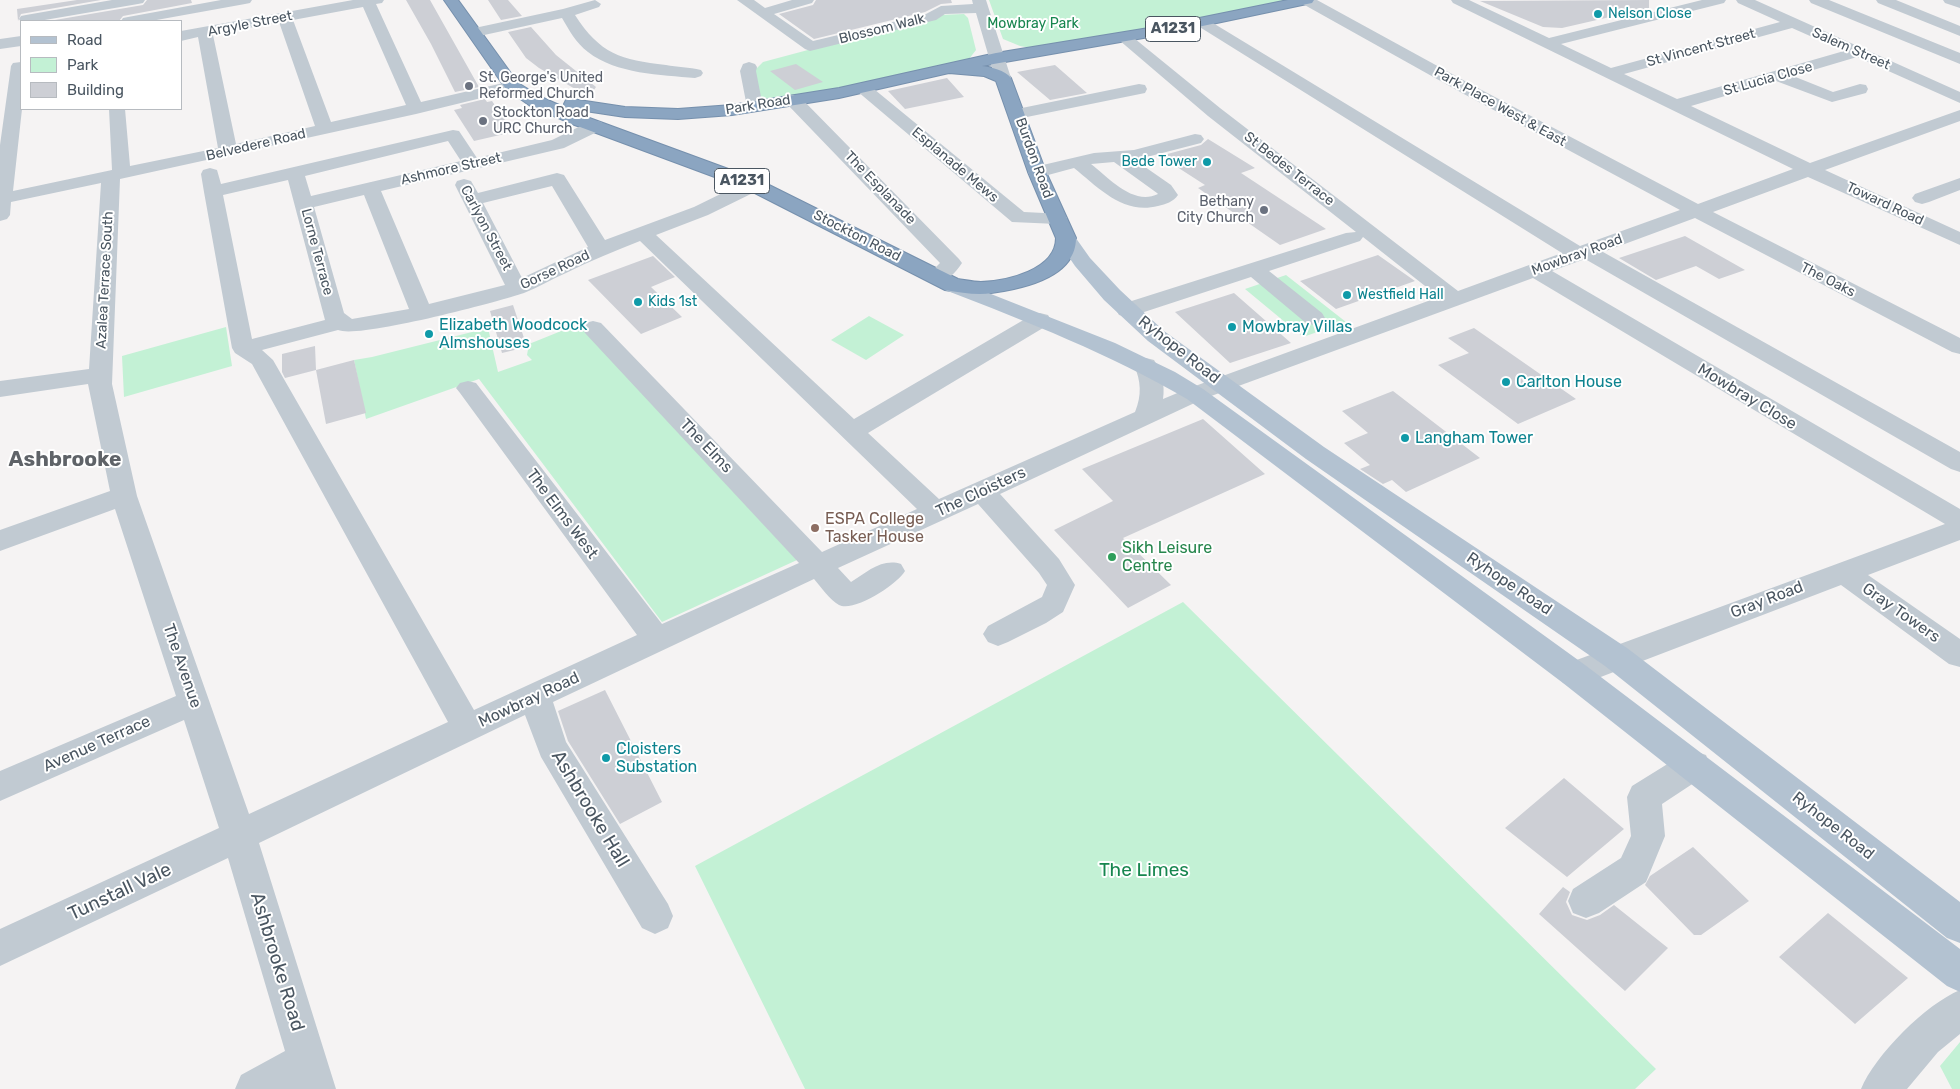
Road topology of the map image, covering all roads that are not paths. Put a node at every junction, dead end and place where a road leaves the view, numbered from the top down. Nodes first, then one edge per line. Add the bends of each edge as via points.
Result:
1 (40, 0) edge
2 (132, 0) edge
3 (245, 0) edge
4 (451, 0) edge
5 (462, 0) edge
6 (744, 0) edge
7 (807, 0) edge
8 (1307, 0) edge
9 (1458, 0) edge
10 (1719, 0) edge
11 (1743, 0) edge
12 (1816, 0) edge
13 (1883, 0) edge
14 (1950, 0) edge
15 (374, 1) edge
16 (204, 4) edge
17 (594, 4) dead end
18 (980, 4) edge
19 (1960, 4) edge
20 (570, 8) edge
21 (763, 13) junction
22 (285, 17) junction
23 (28, 20) edge
24 (59, 20) edge
25 (132, 20) edge
26 (1203, 23) junction
27 (1793, 23) junction
28 (473, 29) junction
29 (20, 31) edge
30 (212, 31) junction
31 (1960, 31) edge
32 (182, 36) edge
33 (1124, 37) junction
34 (604, 39) dead end
35 (584, 40) junction
36 (993, 42) junction
37 (1547, 43) junction
38 (0, 44) edge
39 (1038, 51) junction
40 (1859, 52) junction
41 (997, 58) junction
42 (1960, 60) edge
43 (20, 66) edge
44 (749, 67) dead end
45 (949, 68) junction
46 (0, 70) edge
47 (695, 73) dead end
48 (1610, 73) junction
49 (995, 75) junction
50 (1778, 76) junction
51 (863, 88) junction
52 (1139, 89) dead end
53 (1860, 89) dead end
54 (518, 90) junction
55 (1832, 97) junction
56 (1960, 98) edge
57 (793, 100) junction
58 (1676, 105) junction
59 (1805, 106) dead end
60 (754, 107) junction
61 (416, 109) junction
62 (117, 110) edge
63 (664, 114) junction
64 (1017, 114) junction
65 (1960, 115) edge
66 (596, 126) junction
67 (325, 129) junction
68 (1195, 139) dead end
69 (651, 146) junction
70 (228, 151) junction
71 (206, 156) junction
72 (1116, 156) junction
73 (1077, 162) junction
74 (463, 166) junction
75 (1809, 170) junction
76 (1037, 172) junction
77 (294, 173) junction
78 (116, 175) junction
79 (1960, 184) edge
80 (754, 185) junction
81 (370, 188) junction
82 (213, 192) junction
83 (1922, 198) dead end
84 (472, 200) junction
85 (1, 204) edge
86 (303, 204) junction
87 (1696, 212) junction
88 (1057, 218) junction
89 (642, 233) junction
90 (1353, 237) dead end
91 (1066, 238) junction
92 (1960, 239) edge
93 (600, 248) junction
94 (1582, 253) junction
95 (1254, 269) junction
96 (1535, 270) junction
97 (945, 281) junction
98 (517, 288) junction
99 (1456, 299) junction
100 (1127, 310) junction
101 (421, 312) junction
102 (1314, 318) dead end
103 (344, 324) junction
104 (1051, 324) junction
105 (593, 328) dead end
106 (1960, 347) edge
107 (243, 348) junction
108 (1146, 365) junction
109 (100, 380) junction
110 (1222, 384) junction
111 (468, 388) dead end
112 (0, 389) edge
113 (1195, 394) junction
114 (1144, 417) junction
115 (851, 432) junction
116 (1960, 464) edge
117 (982, 491) junction
118 (124, 496) junction
119 (936, 512) junction
120 (1960, 521) edge
121 (0, 541) edge
122 (1952, 541) edge
123 (820, 565) junction
124 (891, 571) dead end
125 (1843, 572) junction
126 (998, 634) dead end
127 (657, 639) junction
128 (1960, 654) edge
129 (1616, 658) junction
130 (1574, 674) junction
131 (535, 697) junction
132 (194, 702) junction
133 (468, 728) junction
134 (1694, 765) junction
135 (0, 786) edge
136 (239, 836) junction
137 (1586, 900) dead end
138 (655, 916) dead end
139 (1960, 925) edge
140 (0, 948) edge
141 (1960, 973) edge
142 (1960, 1009) edge
143 (312, 1075) edge
144 (255, 1089) edge
145 (1881, 1089) edge

1 - 23 street
2 - 24 street
3 - 16 street
4 - 28 highway, Stockton Road / A1231
5 - 28 highway, Stockton Road / A1231
6 - 21 street
7 - 21 street
8 - 26 highway, Park Road / A1231
8 - 87 street, Park Place West & East
9 - 37 street, Toward Road
10 - 37 street
11 - 27 street, Salem Street
12 - 42 street
13 - 31 street
14 - 19 street
15 - 22 street, Argyle Street
15 - 61 street
16 - 25 street
16 - 30 street
17 - 20 street
18 - 21 street, Blossom Walk via 934,6 931,17 810,46
18 - 36 street, Burdon Road
20 - 28 street
20 - 35 street
22 - 30 street, Argyle Street
22 - 67 street
26 - 33 highway, Park Road / A1231
26 - 94 street
27 - 40 street, Salem Street
27 - 48 street, St Vincent Street
28 - 54 highway, Stockton Road / A1231
29 - 38 street
30 - 32 street, Argyle Street
30 - 70 street
33 - 39 highway, Park Road / A1231
33 - 99 street, St Bedes Terrace via 1222,118
34 - 35 street
35 - 47 street via 616,60
36 - 41 street, Burdon Road
36 - 45 street, Park Road via 980,57
37 - 48 street, Toward Road
39 - 41 highway, Park Road / A1231
39 - 49 highway, A1231 via 1023,56 1010,64 1004,73
40 - 50 street, St Lucia Close
40 - 56 street, Salem Street
41 - 45 highway, Park Road / A1231
41 - 49 street, Burdon Road
43 - 46 street
43 - 85 street
44 - 60 street
45 - 49 highway, Park Road / A1231
45 - 51 highway, Park Road / A1231
48 - 58 street, Toward Road
49 - 64 highway, Burdon Road
50 - 55 street
50 - 58 street, St Lucia Close
51 - 57 highway, Park Road / A1231
51 - 88 street, Esplanade Mews via 1019,218
52 - 64 street
53 - 55 street
54 - 61 street, Belvedere Road
54 - 63 highway, Park Road / A1231 via 565,103 621,112
54 - 66 highway, Stockton Road / A1231 via 548,107
55 - 59 street
57 - 60 highway, Park Road / A1231
57 - 97 street, The Esplanade via 952,263
58 - 75 street, Toward Road
60 - 63 highway, Park Road / A1231
61 - 67 street, Belvedere Road
62 - 78 street, Azalea Terrace South
63 - 69 highway via 648,130
64 - 76 highway, Burdon Road
65 - 75 street, Mowbray Road
66 - 69 highway, Stockton Road / A1231
66 - 74 street, Ashmore Street via 558,144
67 - 70 street, Belvedere Road
68 - 72 street
69 - 80 highway, Stockton Road / A1231
70 - 71 street, Belvedere Road
71 - 78 street, Belvedere Road
71 - 82 street
72 - 73 street
72 - 73 street via 1168,195 1162,200 1131,201
73 - 76 street
74 - 77 street, Carlyon Street via 453,135
74 - 81 street, Ashmore Street
74 - 84 street, Carlyon Street
75 - 87 street, Mowbray Road
75 - 92 street, Toward Road
76 - 88 highway, Burdon Road
77 - 82 street
77 - 86 street, Lorne Terrace
78 - 85 street, Belvedere Road
78 - 109 street, Azalea Terrace South
79 - 83 street
80 - 89 street, Gorse Road via 701,211
80 - 97 highway, Stockton Road / A1231
81 - 86 street, Ashmore Street
81 - 101 street
82 - 107 street
84 - 93 street via 556,179
84 - 98 street, Carlyon Street
86 - 103 street, Lorne Terrace via 334,316
87 - 94 street, Mowbray Road
87 - 106 street, The Oaks
88 - 91 highway, Burdon Road
89 - 93 street, Gorse Road
89 - 115 street
90 - 95 street
91 - 97 highway, A1231 via 1062,255 1056,263 1036,276 997,287
91 - 100 main road, Ryhope Road via 1087,268
93 - 98 street, Gorse Road
94 - 96 street, Mowbray Road
94 - 116 street
95 - 100 street
95 - 102 street
96 - 99 street, Mowbray Road
96 - 120 street, Mowbray Close
97 - 104 main road, Stockton Road
98 - 101 street, Gorse Road
99 - 110 street, Mowbray Road
100 - 110 main road, Ryhope Road via 1156,336
101 - 103 street, Gorse Road via 367,324
103 - 107 street, Gorse Road
104 - 108 main road, Ryhope Road
104 - 115 street
105 - 123 street, The Elms
107 - 133 street via 261,360
108 - 113 main road, Ryhope Road
108 - 114 street via 1153,393
109 - 112 street
109 - 118 street, Azalea Terrace South
110 - 113 street, Mowbray Road
110 - 129 main road, Ryhope Road via 1315,453
111 - 127 street, The Elms West
113 - 114 street, The Cloisters
113 - 130 main road, Ryhope Road
114 - 117 street, The Cloisters
115 - 119 street
117 - 119 street, The Cloisters
117 - 126 street via 1049,566 1061,585 1053,604
118 - 121 street
118 - 132 street, The Avenue
119 - 123 street, The Cloisters
122 - 125 street, Gray Road
123 - 124 street via 848,597
123 - 127 street, Mowbray Road
125 - 128 street, Gray Towers
125 - 129 street, Gray Road
127 - 131 street, Mowbray Road
129 - 130 street, Gray Road
129 - 139 main road, Ryhope Road
130 - 134 main road, Ryhope Road
131 - 133 street, Mowbray Road
131 - 138 street, Ashbrooke Hall via 552,747
132 - 135 street, Avenue Terrace
132 - 136 street, The Avenue
133 - 136 street, Mowbray Road
134 - 137 street via 1644,797 1648,836 1634,870
134 - 141 main road, Ryhope Road
136 - 140 street, Tunstall Vale
136 - 143 street, Ashbrooke Road
142 - 145 street via 1924,1038
143 - 144 street

